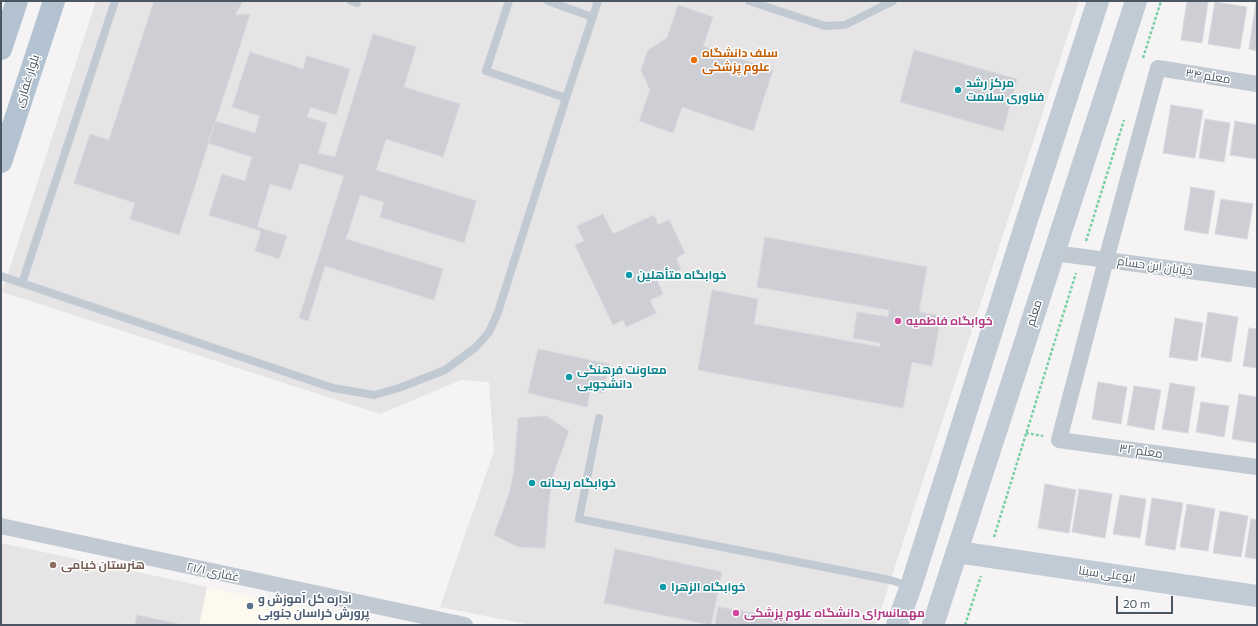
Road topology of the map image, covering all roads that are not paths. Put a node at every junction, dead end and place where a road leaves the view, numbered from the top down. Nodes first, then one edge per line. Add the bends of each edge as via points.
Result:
1 (17, 1) edge
2 (54, 1) edge
3 (115, 1) edge
4 (351, 1) edge
5 (357, 1) edge
6 (509, 1) edge
7 (548, 1) edge
8 (598, 1) edge
9 (749, 1) edge
10 (893, 1) edge
11 (1098, 1) edge
12 (1136, 1) edge
13 (592, 17) junction
14 (1, 49) edge
15 (1257, 84) edge
16 (566, 98) junction
17 (1, 162) edge
18 (1054, 253) junction
19 (1106, 260) junction
20 (1, 276) edge
21 (1257, 280) edge
22 (22, 282) junction
23 (599, 418) dead end
24 (1257, 467) edge
25 (1, 526) edge
26 (956, 552) junction
27 (911, 586) junction
28 (1257, 596) edge
29 (465, 625) edge
30 (897, 625) edge
31 (932, 625) edge

1 - 14 main road
2 - 17 main road, بلوار غفاری
3 - 22 lane
4 - 5 lane
6 - 16 lane via 486,71
7 - 13 lane
8 - 13 lane
9 - 10 lane via 825,26 845,25
11 - 27 main road
12 - 18 main road, معلم
13 - 16 lane
15 - 19 street, معلم ۳۴ via 1158,68
16 - 22 lane via 498,312 489,332 476,347 445,370 399,388 374,395 333,388
18 - 19 street, خیابان ابن حسام
18 - 26 main road, معلم
19 - 21 street, خیابان ابن حسام
19 - 24 street, معلم ۳۲ via 1059,440
20 - 22 lane
23 - 27 lane via 579,519
25 - 29 street, غفاری ۲۱/۱
26 - 28 main road, ابوعلی سینا
26 - 31 main road, معلم
27 - 30 main road

